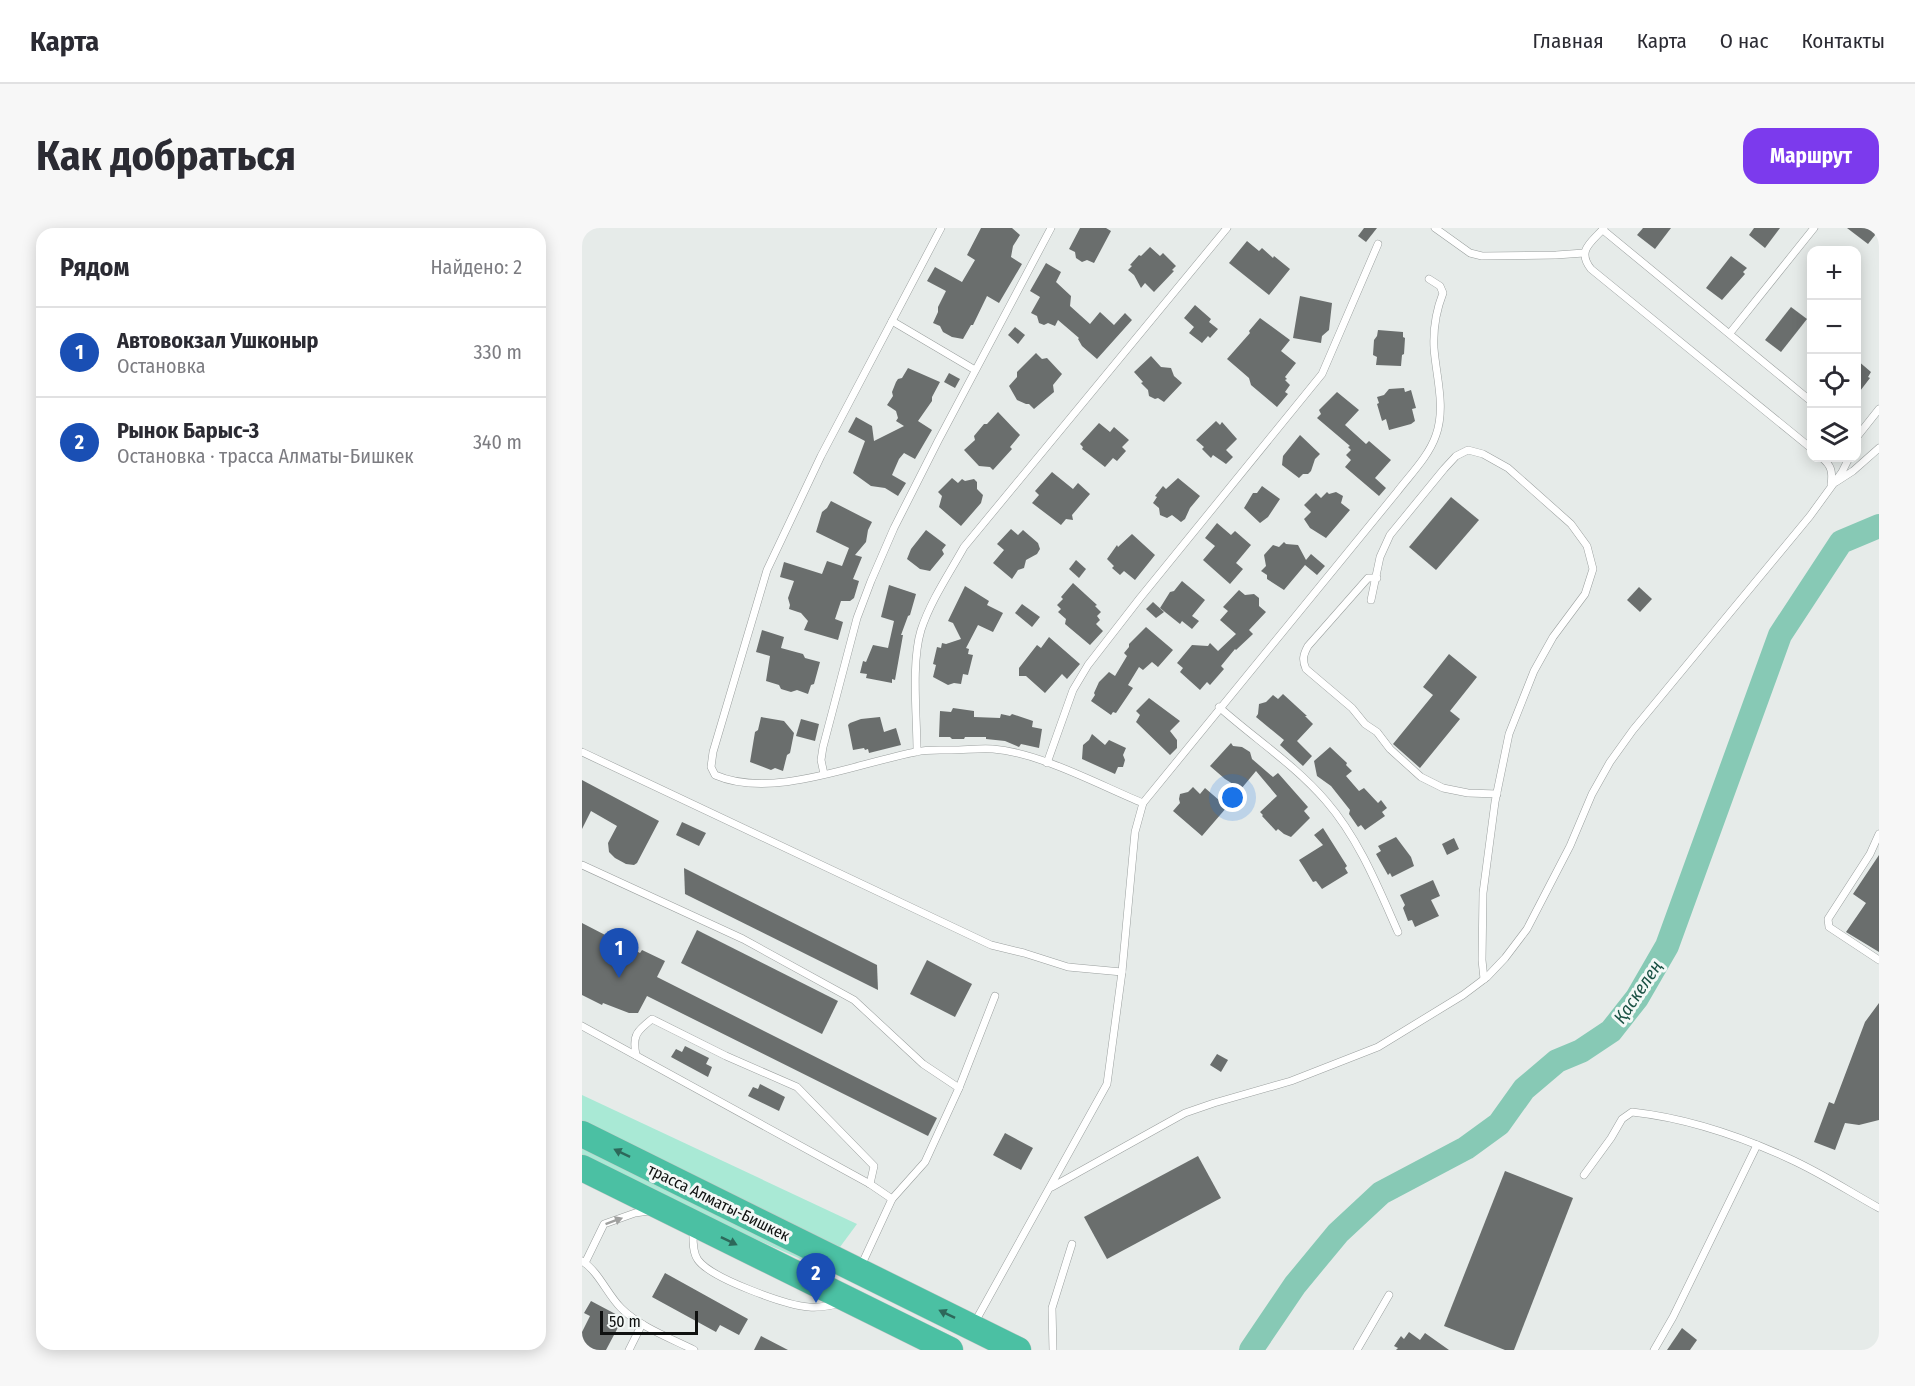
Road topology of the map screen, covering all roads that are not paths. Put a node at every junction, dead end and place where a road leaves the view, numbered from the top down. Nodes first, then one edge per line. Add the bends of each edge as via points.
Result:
1 (941, 228) edge
2 (1051, 228) edge
3 (1227, 228) edge
4 (1435, 228) edge
5 (1814, 228) edge
6 (1603, 229) edge
7 (1378, 244) dead end
8 (1584, 253) junction
9 (1429, 279) dead end
10 (892, 321) junction
11 (1730, 333) junction
12 (975, 370) junction
13 (1807, 398) edge
14 (1879, 409) edge
15 (1861, 433) edge
16 (1807, 445) edge
17 (1879, 448) edge
18 (1826, 462) edge
19 (1846, 462) edge
20 (1832, 485) junction
21 (1377, 578) junction
22 (1371, 600) dead end
23 (1220, 707) junction
24 (917, 751) junction
25 (582, 752) edge
26 (1047, 763) junction
27 (824, 774) junction
28 (1497, 794) junction
29 (1143, 803) junction
30 (1879, 834) edge
31 (582, 865) edge
32 (1398, 932) dead end
33 (1879, 960) edge
34 (1122, 972) junction
35 (1484, 979) junction
36 (995, 996) dead end
37 (582, 1026) edge
38 (636, 1055) junction
39 (959, 1088) junction
40 (582, 1134) edge
41 (1757, 1145) junction
42 (582, 1168) edge
43 (1584, 1175) dead end
44 (870, 1184) junction
45 (1050, 1188) junction
46 (892, 1199) junction
47 (1879, 1208) edge
48 (665, 1209) junction
49 (693, 1223) junction
50 (1072, 1244) dead end
51 (583, 1262) edge
52 (858, 1271) junction
53 (1389, 1295) dead end
54 (850, 1300) junction
55 (642, 1324) junction
56 (972, 1327) junction
57 (1008, 1348) edge
58 (629, 1350) edge
59 (694, 1350) edge
60 (950, 1350) edge
61 (1053, 1350) edge
62 (1357, 1350) edge
63 (1654, 1350) edge

1 - 10 lane
2 - 12 lane
3 - 24 lane via 964,547 931,605 921,633 916,687
4 - 8 lane via 1470,253 1482,256
5 - 11 lane
6 - 8 lane
6 - 11 lane
7 - 26 lane via 1322,374 1088,665 1073,690
8 - 16 lane via 1591,269
9 - 23 lane via 1443,293 1434,324 1440,391 1436,435 1396,492
10 - 12 lane
10 - 27 lane via 767,570 711,761 715,775 741,782 773,783
11 - 13 lane
12 - 27 lane via 894,528 867,590 823,747
14 - 15 lane
17 - 20 lane
18 - 20 lane via 1831,468
19 - 20 lane
20 - 35 lane via 1610,762 1527,929
21 - 22 lane
21 - 28 lane via 1368,578 1315,638 1304,654 1306,669 1352,708 1421,777 1443,788
21 - 28 lane via 1380,557 1390,535 1444,469 1468,450 1508,468 1571,524 1587,546 1593,569 1585,594 1534,671 1509,734
23 - 29 lane
23 - 32 lane via 1274,750 1326,801 1368,864
24 - 26 lane via 994,749
24 - 27 lane
25 - 34 lane via 991,945 1068,967
26 - 29 lane
28 - 35 lane via 1483,893
29 - 34 lane via 1135,832
30 - 33 lane via 1828,919 1829,927
31 - 39 lane via 743,939 854,1000 923,1064
34 - 45 lane via 1107,1084
35 - 45 lane via 1378,1047 1291,1081 1185,1113
36 - 39 lane
37 - 38 lane
38 - 44 lane
38 - 44 lane via 633,1041 652,1019 797,1086 874,1166
39 - 46 lane via 925,1162
52 -> 40 highway, трасса Алматы-Бишкек
41 - 43 lane via 1672,1118 1632,1112 1622,1119
41 - 47 lane
41 - 63 lane
42 - 48 highway, трасса Алматы-Бишкек
44 - 46 lane
45 - 56 lane
46 - 52 lane
48 - 49 highway, трасса Алматы-Бишкек
51 -> 48 lane via 604,1224 634,1213
49 -> 54 highway, трасса Алматы-Бишкек
49 - 54 lane via 698,1260 714,1274 778,1300 807,1307 825,1308
50 - 61 lane via 1052,1308
51 - 55 lane via 621,1309
56 -> 52 highway, трасса Алматы-Бишкек
53 - 62 lane
54 - 60 highway, трасса Алматы-Бишкек
55 - 58 lane
55 - 59 lane
56 - 57 highway, трасса Алматы-Бишкек

